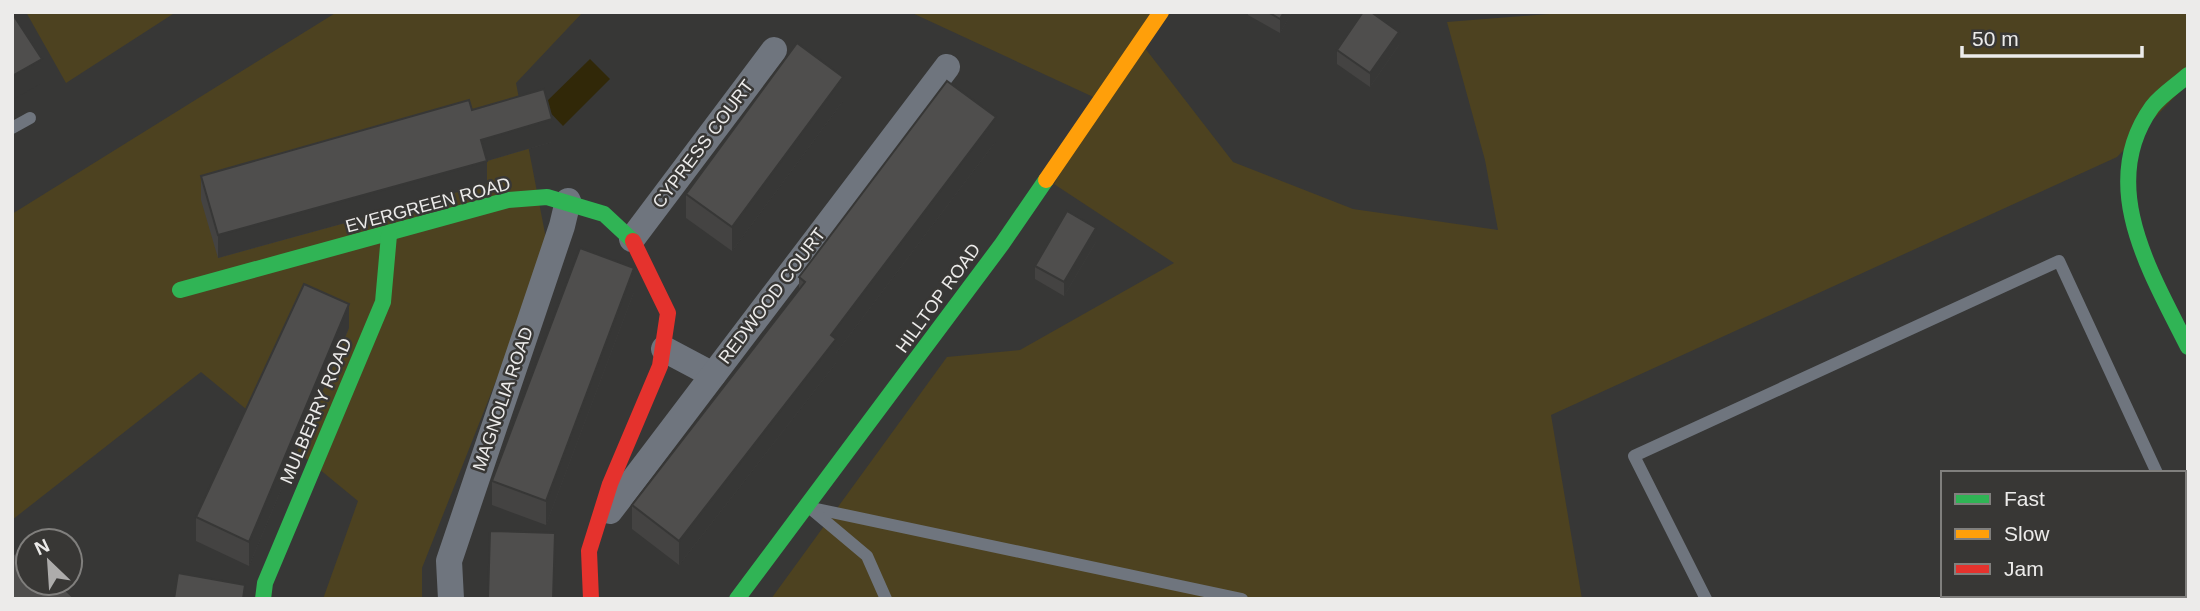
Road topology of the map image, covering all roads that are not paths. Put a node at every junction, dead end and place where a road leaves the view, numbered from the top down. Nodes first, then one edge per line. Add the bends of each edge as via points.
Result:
1 (1161, 12) edge
2 (774, 50) dead end
3 (947, 67) dead end
4 (2188, 75) edge
5 (30, 118) dead end
6 (12, 128) edge
7 (568, 201) junction
8 (389, 235) junction
9 (632, 239) junction
10 (180, 290) dead end
11 (2188, 347) edge
12 (664, 349) junction
13 (713, 375) junction
14 (2156, 471) edge
15 (808, 507) junction
16 (598, 526) junction
17 (262, 599) edge
18 (451, 599) edge
19 (591, 599) edge
20 (737, 599) edge
21 (886, 599) edge
22 (1242, 599) edge
23 (1706, 599) edge

1 - 15 street, HILLTOP ROAD via 1002,244
2 - 9 street, CYPRESS COURT
3 - 13 street, REDWOOD COURT
4 - 11 street via 2152,106 2137,132 2125,188 2137,240
5 - 6 lane
7 - 8 street, EVERGREEN ROAD via 547,197 508,200
7 - 9 street, EVERGREEN ROAD via 604,214
7 - 18 street, MAGNOLIA ROAD via 449,561
8 - 10 street, EVERGREEN ROAD
8 - 17 street, MULBERRY ROAD via 383,302
9 - 12 street, EVERGREEN ROAD via 668,313
12 - 13 street
12 - 16 street, EVERGREEN ROAD
13 - 16 street, REDWOOD COURT
14 - 23 lane via 2059,261 1634,456
15 - 20 street, HILLTOP ROAD
15 - 21 lane via 867,556
15 - 22 lane
16 - 19 street, EVERGREEN ROAD via 589,551

